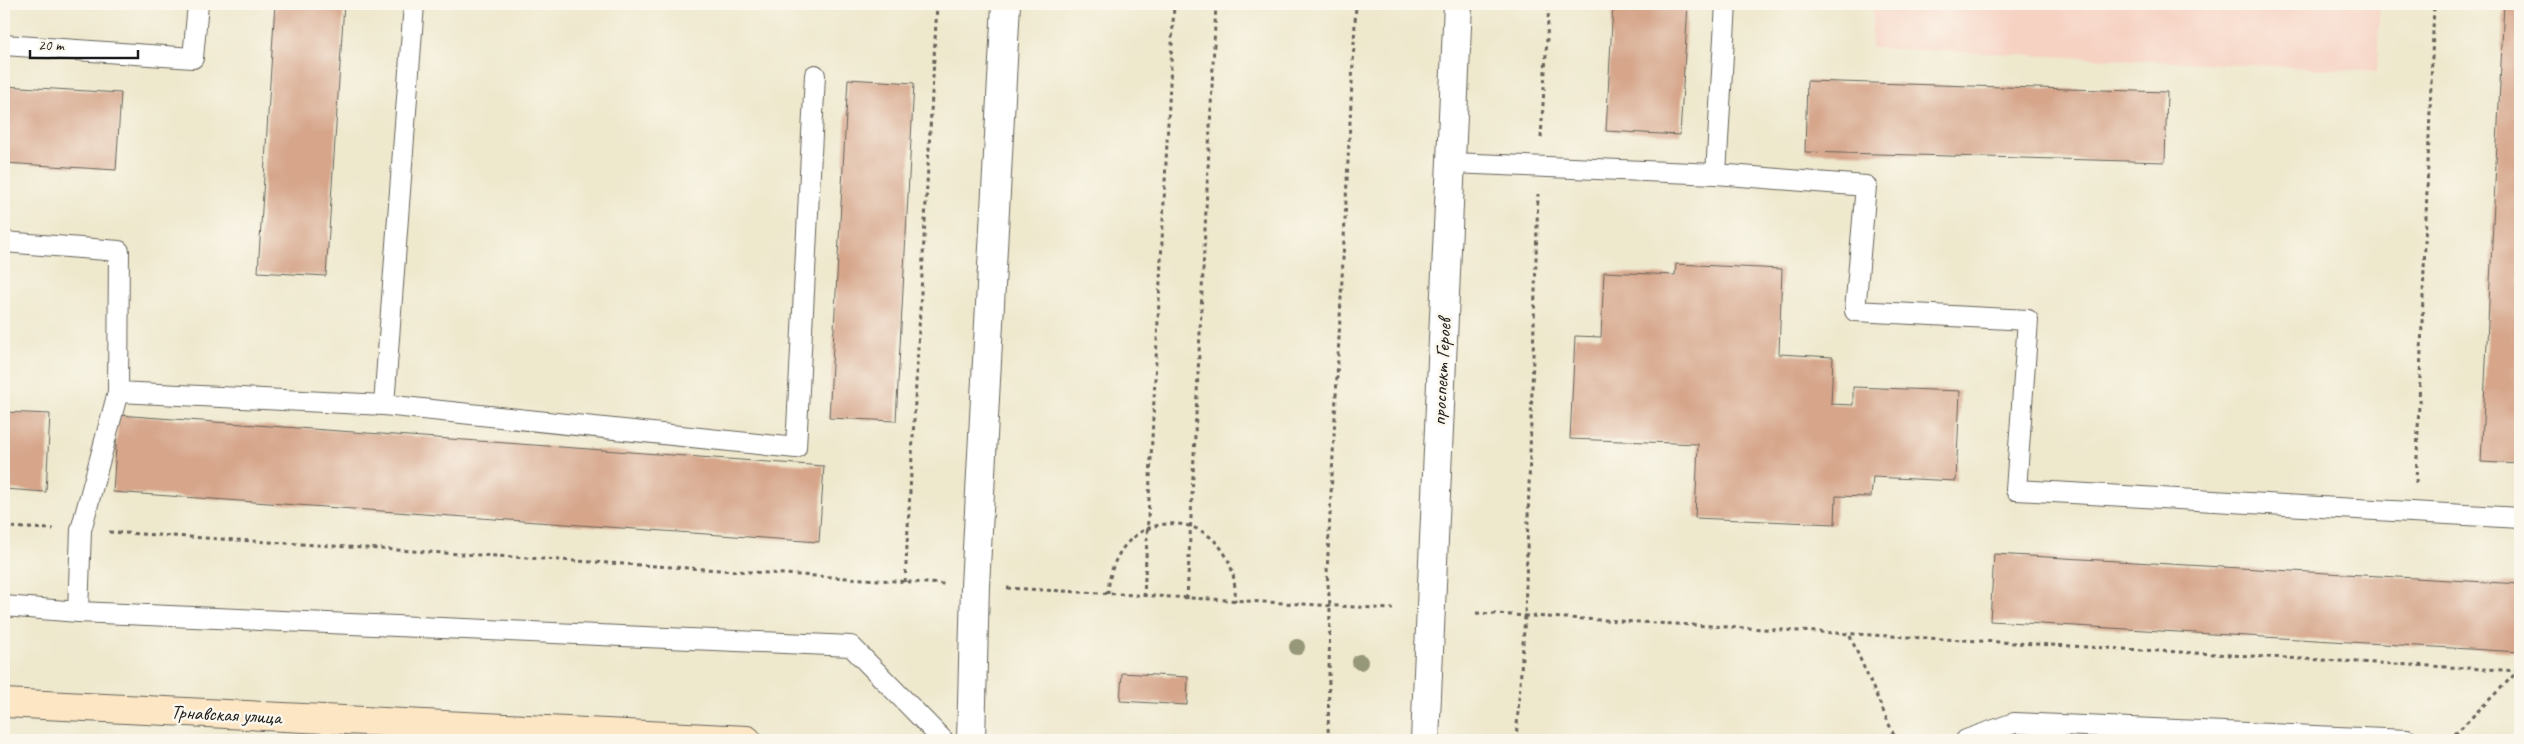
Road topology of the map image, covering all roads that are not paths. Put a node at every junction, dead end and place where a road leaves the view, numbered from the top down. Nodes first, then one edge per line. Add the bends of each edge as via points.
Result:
1 (198, 4) edge
2 (414, 4) edge
3 (1006, 4) edge
4 (1458, 4) edge
5 (1726, 4) edge
6 (4, 45) edge
7 (816, 75) dead end
8 (1451, 164) junction
9 (1716, 174) junction
10 (4, 242) edge
11 (118, 392) junction
12 (384, 406) junction
13 (2520, 518) edge
14 (4, 606) edge
15 (78, 612) junction
16 (4, 703) edge
17 (747, 740) edge
18 (943, 740) edge
19 (971, 740) edge
20 (1424, 740) edge
21 (1966, 740) edge
22 (2407, 740) edge

1 - 6 lane via 193,58
2 - 12 lane
3 - 19 street via 975,586
4 - 8 street, проспект Героев
5 - 9 lane
7 - 12 lane via 796,448
8 - 9 lane
8 - 20 street, проспект Героев
9 - 13 lane via 1866,186 1855,311 2028,320 2016,490
10 - 11 lane via 119,251
11 - 12 lane
11 - 15 lane via 80,530
14 - 15 lane
15 - 18 lane via 851,646
16 - 17 main road, Трнавская улица
21 - 22 lane via 2014,724

